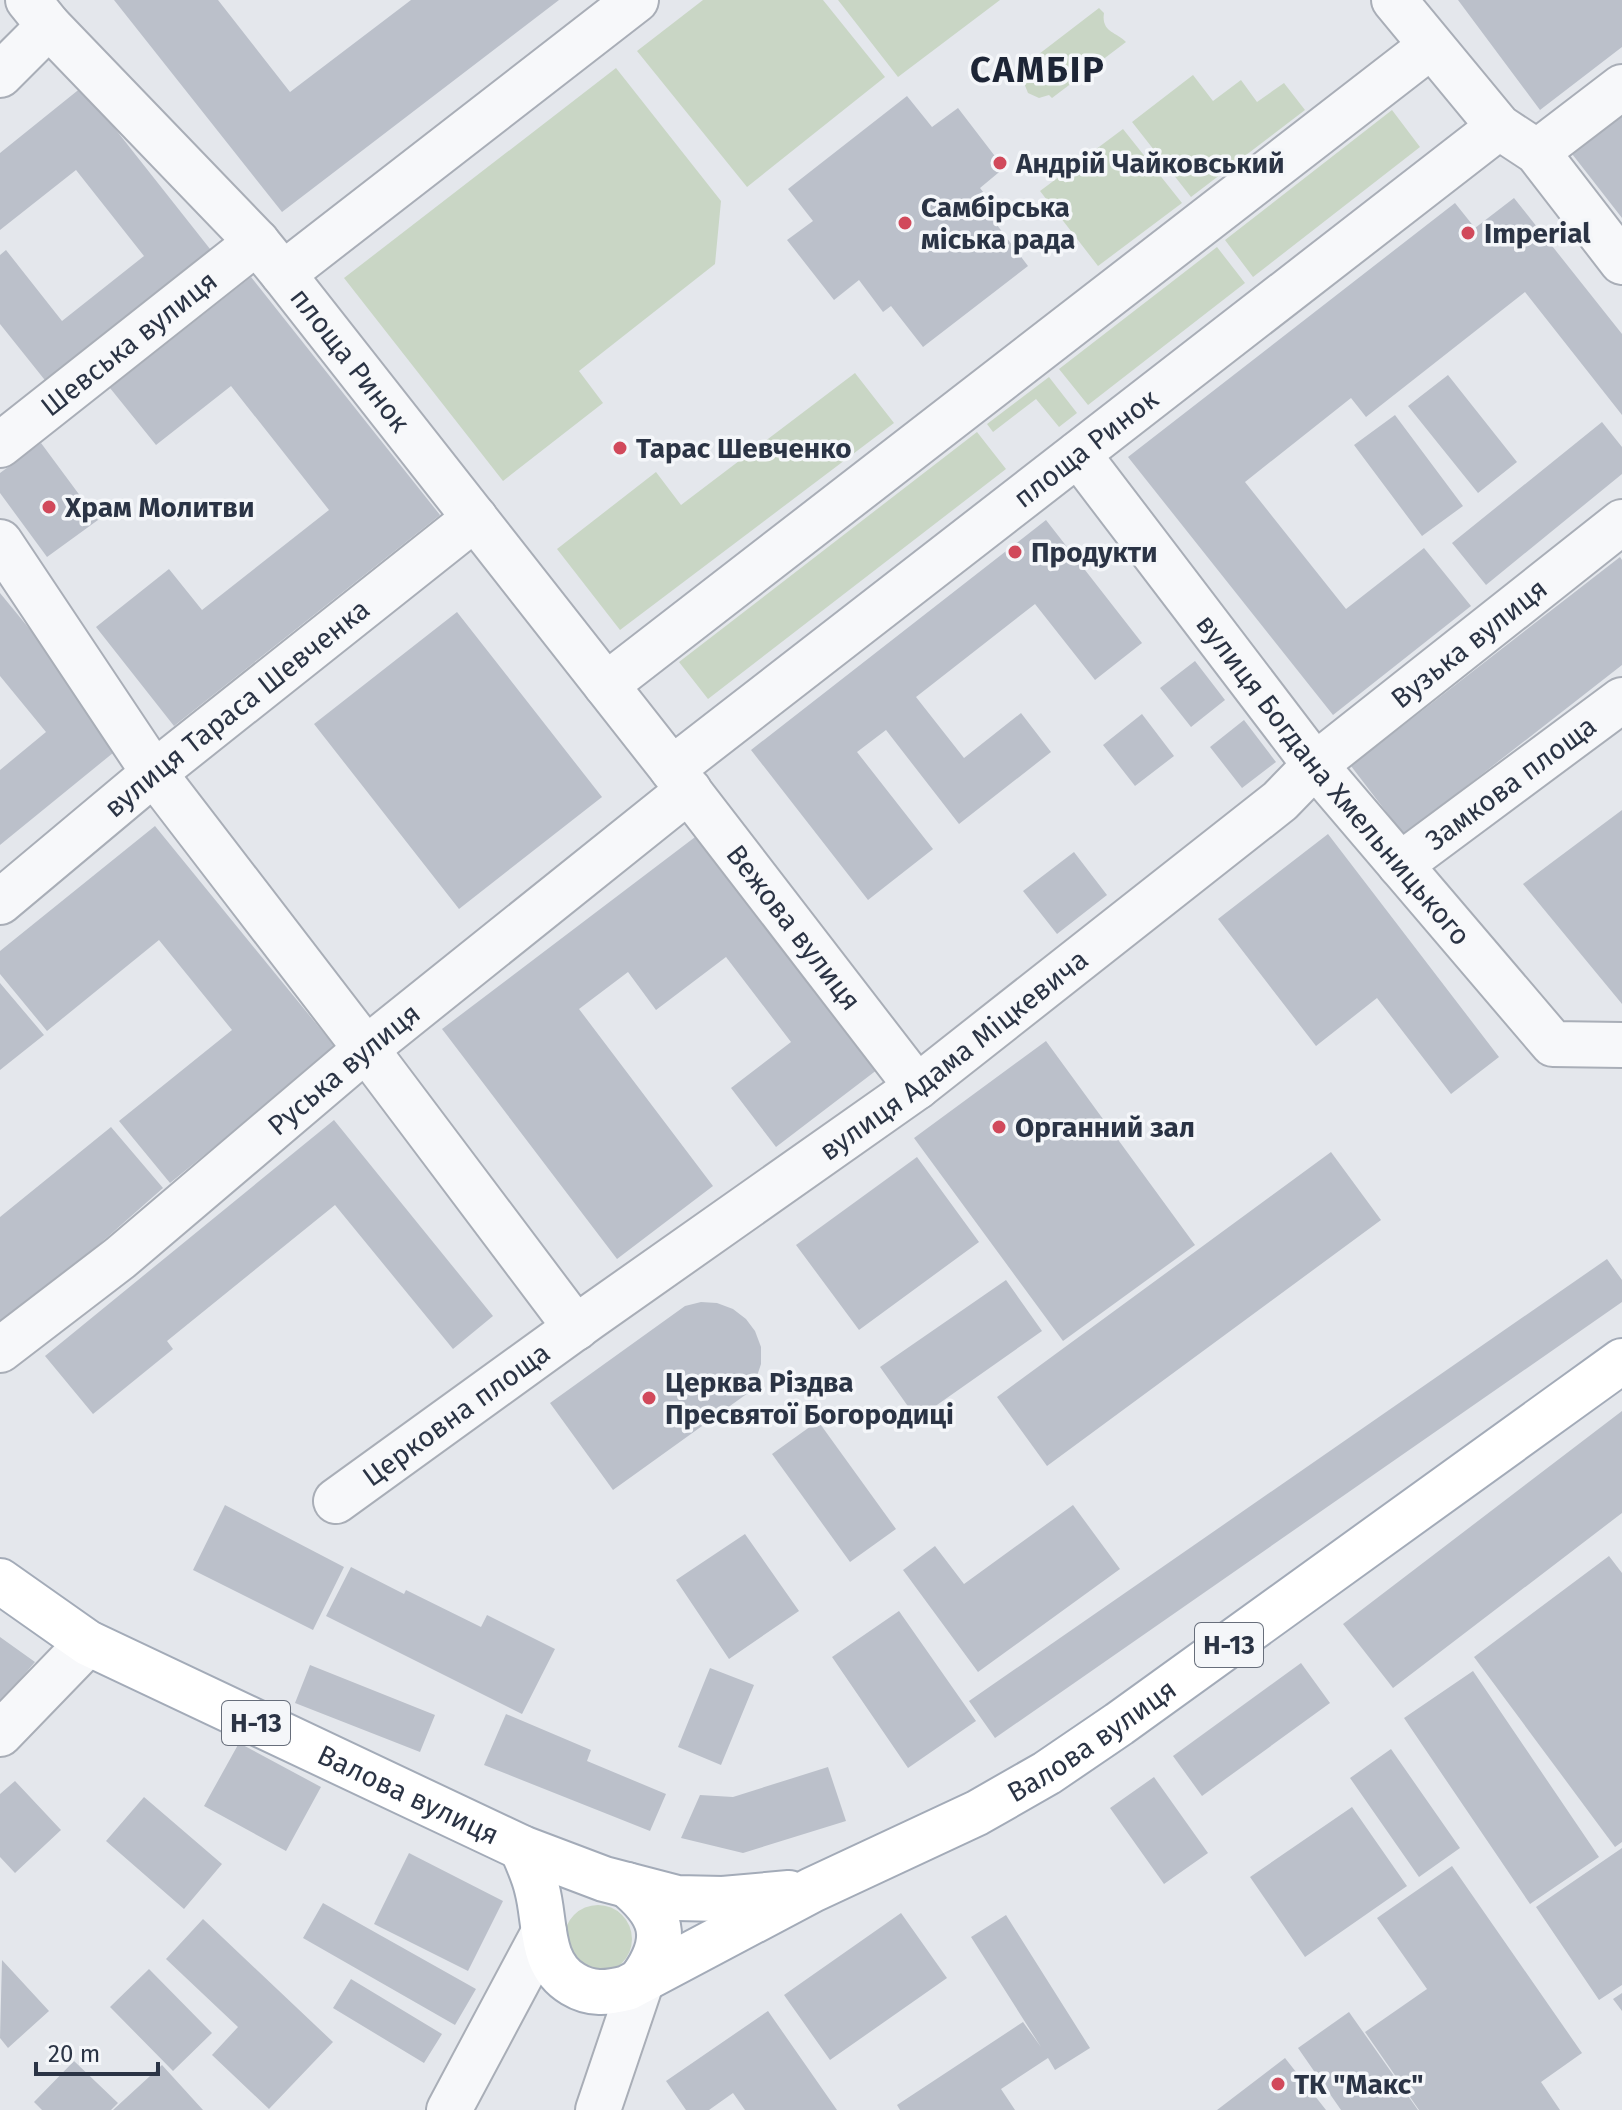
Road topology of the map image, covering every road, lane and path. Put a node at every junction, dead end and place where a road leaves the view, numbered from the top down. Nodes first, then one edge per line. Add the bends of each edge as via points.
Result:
1 (636, 0) edge
2 (1394, 0) edge
3 (38, 13) edge
4 (1431, 46) junction
5 (0, 75) edge
6 (1622, 87) edge
7 (1499, 127) junction
8 (1537, 152) junction
9 (270, 258) junction
10 (1622, 262) edge
11 (0, 445) edge
12 (1078, 454) junction
13 (475, 518) junction
14 (1622, 522) edge
15 (0, 542) edge
16 (606, 685) junction
17 (1622, 700) edge
18 (1315, 765) junction
19 (154, 773) junction
20 (680, 780) junction
21 (1400, 865) junction
22 (0, 902) edge
23 (1622, 1045) edge
24 (366, 1049) junction
25 (917, 1087) junction
26 (576, 1328) junction
27 (0, 1350) edge
28 (1622, 1361) edge
29 (336, 1501) dead end
30 (0, 1581) edge
31 (88, 1643) junction
32 (0, 1734) edge
33 (522, 1848) junction
34 (616, 1882) junction
35 (812, 1890) junction
36 (544, 1932) junction
37 (643, 1977) junction
38 (449, 2110) edge
39 (598, 2110) edge

1 - 9 street, площа Ринок
2 - 4 street
3 - 5 street
3 - 9 street
4 - 7 street
4 - 16 street
6 - 8 street
7 - 8 street
7 - 12 street, площа Ринок
8 - 10 street
9 - 11 street, Шевська вулиця
9 - 13 street, площа Ринок
12 - 18 street, вулиця Богдана Хмельницького
12 - 20 street, площа Ринок
13 - 16 street, площа Ринок
13 - 19 street, вулиця Тараса Шевченка
14 - 18 street, Вузька вулиця
15 - 19 street
16 - 20 street, площа Ринок
17 - 21 street, Замкова площа
18 - 21 street, вулиця Богдана Хмельницького
18 - 25 street, вулиця Адама Міцкевича via 1280,801
19 - 22 street, вулиця Тараса Шевченка
19 - 24 street
20 - 24 street, Руська вулиця
20 - 25 street, Вежова вулиця
21 - 23 street, вулиця Богдана Хмельницького via 1553,1044
24 - 26 street
24 - 27 street, Руська вулиця via 120,1258
25 - 26 street, вулиця Адама Міцкевича
26 - 29 street, Церковна площа
28 - 35 main road, Валова вулиця / Н-13 via 1047,1773 977,1813
30 - 31 main road, Валова вулиця / Н-13
31 - 32 street
31 - 33 main road, Валова вулиця / Н-13
33 - 34 main road, Валова вулиця / Н-13
33 - 36 main road, Валова вулиця / Н-13 via 537,1888
34 - 35 main road, Валова вулиця / Н-13 via 677,1898
34 - 36 main road via 585,1882 566,1892
34 - 37 main road, Валова вулиця via 649,1903 656,1917 659,1943
35 - 37 main road, Валова вулиця / Н-13
36 - 37 main road, Валова вулиця / Н-13 via 557,1971 584,1991 606,1993
36 - 38 street
37 - 39 street

